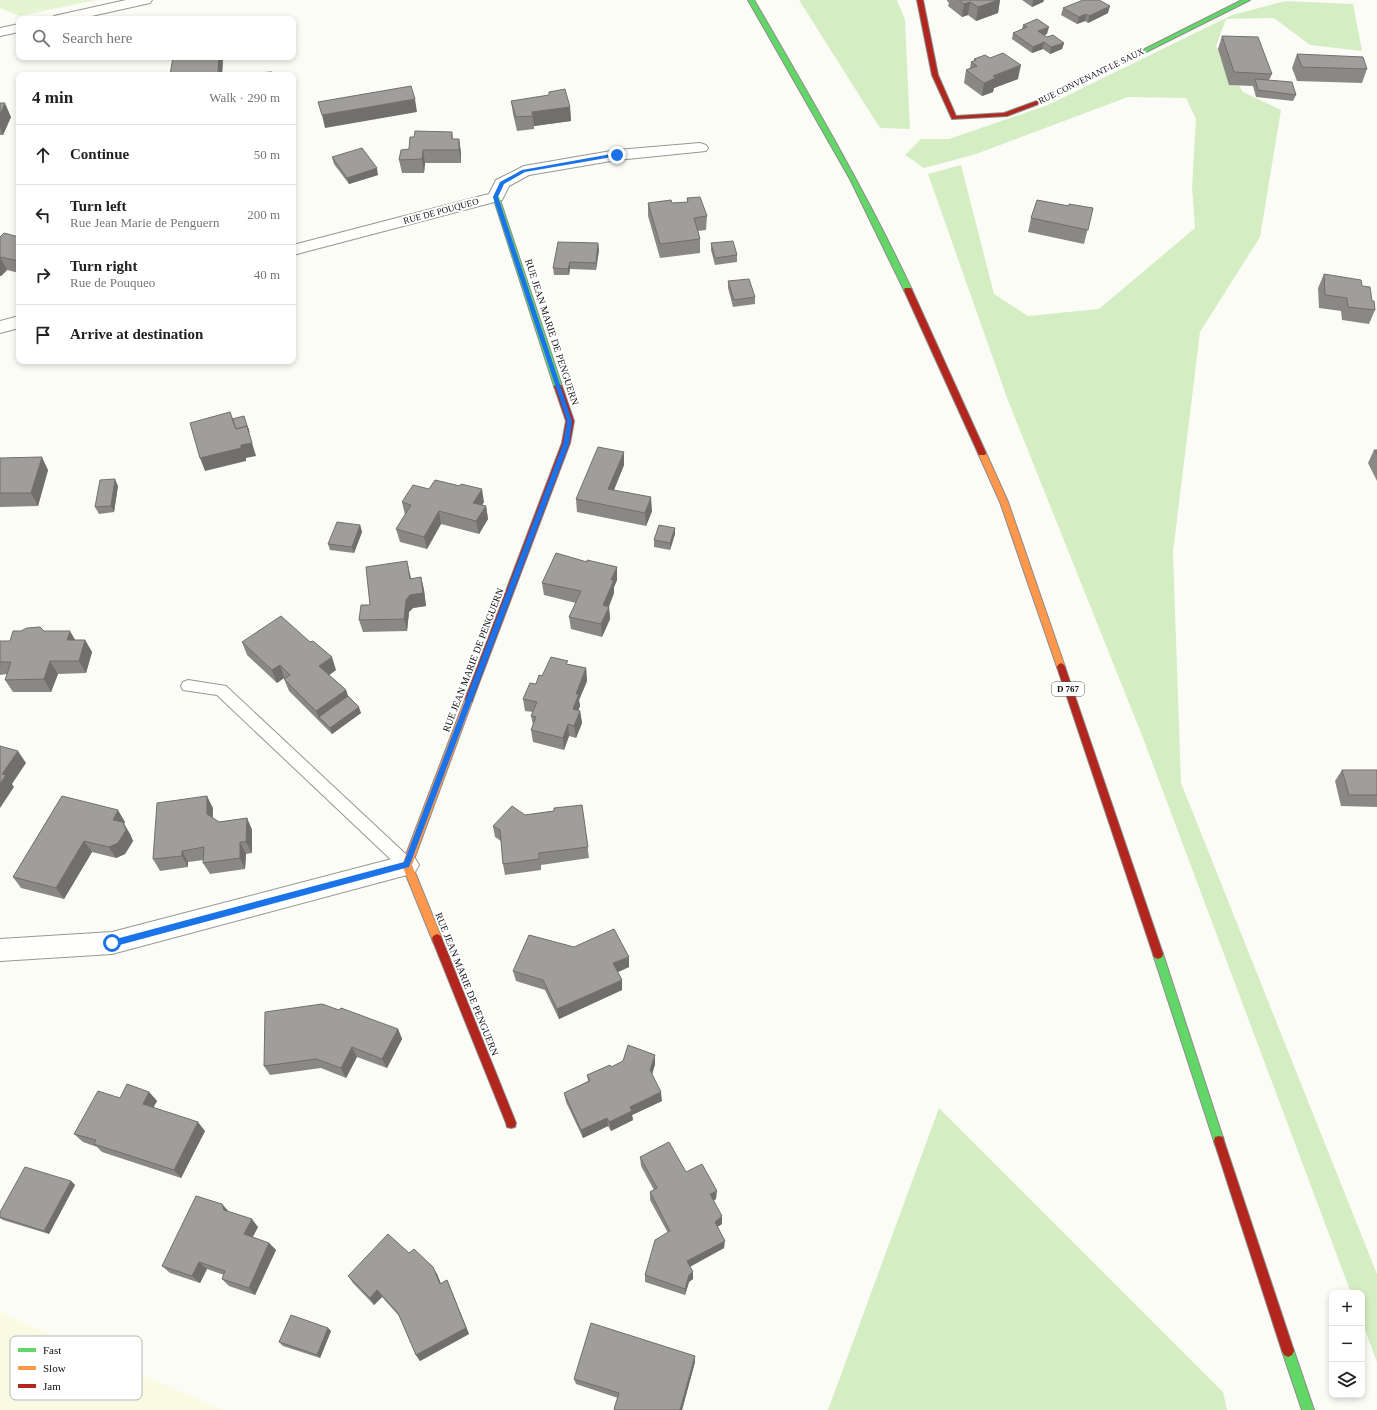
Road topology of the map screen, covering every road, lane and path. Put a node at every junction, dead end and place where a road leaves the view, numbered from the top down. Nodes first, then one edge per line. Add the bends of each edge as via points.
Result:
1 (145, 0) edge
2 (751, 0) edge
3 (920, 0) edge
4 (1247, 0) edge
5 (72, 16) edge
6 (16, 29) edge
7 (0, 32) edge
8 (700, 148) dead end
9 (496, 197) junction
10 (296, 249) edge
11 (16, 323) edge
12 (0, 327) edge
13 (188, 686) dead end
14 (407, 865) junction
15 (0, 950) edge
16 (511, 1123) dead end
17 (1308, 1410) edge

1 - 5 street
2 - 17 street, D 767 via 833,143 893,257 1004,502 1127,862
3 - 4 street, RUE CONVENANT LE SAUX via 935,75 954,118 1005,115 1047,99
6 - 7 street
8 - 9 street via 617,155 524,171 502,183
9 - 10 street, RUE DE POUQUEO
9 - 14 street, RUE JEAN MARIE DE PENGUERN via 570,421 566,444
11 - 12 street
13 - 14 lane via 221,690
14 - 15 street via 112,943
14 - 16 street, RUE JEAN MARIE DE PENGUERN

